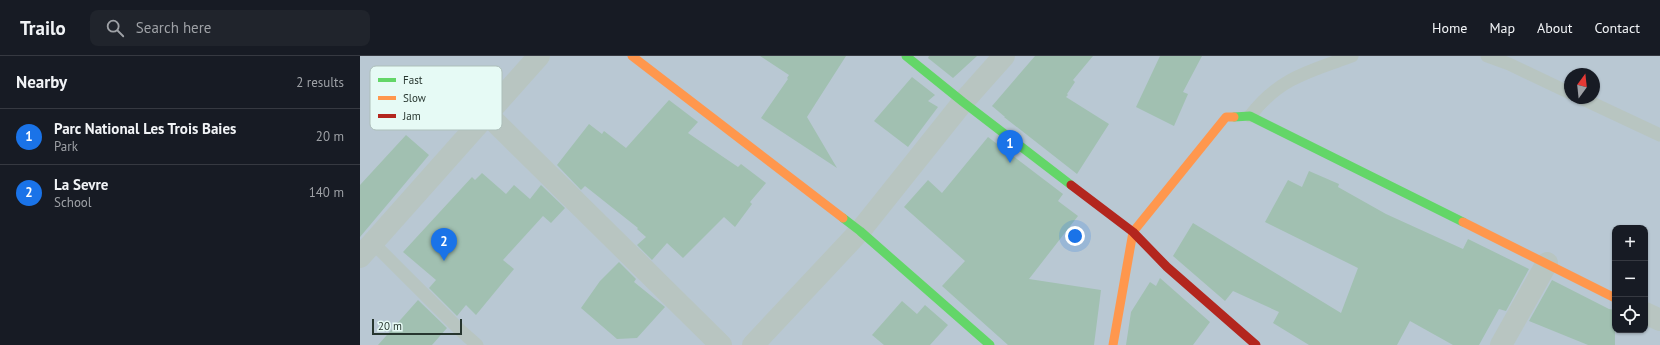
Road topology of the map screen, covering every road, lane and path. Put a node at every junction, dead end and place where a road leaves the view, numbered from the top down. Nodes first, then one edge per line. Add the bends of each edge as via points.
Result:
1 (539, 56) edge
2 (632, 56) edge
3 (906, 56) edge
4 (1004, 56) edge
5 (1352, 56) edge
6 (1487, 56) edge
7 (1564, 90) edge
8 (502, 99) edge
9 (963, 102) junction
10 (1594, 104) edge
11 (1250, 116) junction
12 (502, 129) edge
13 (474, 130) edge
14 (1660, 135) edge
15 (860, 231) junction
16 (1133, 232) junction
17 (365, 248) edge
18 (1547, 263) junction
19 (1613, 297) edge
20 (1648, 314) edge
21 (1660, 320) edge
22 (477, 345) edge
23 (721, 345) edge
24 (753, 345) edge
25 (990, 345) edge
26 (1113, 345) edge
27 (1256, 345) edge
28 (1501, 345) edge

1 - 8 street
2 - 15 street
3 - 9 street
4 - 9 street
5 - 11 lane via 1296,76 1275,90
6 - 7 lane
9 - 15 street
9 - 16 street
10 - 14 lane
11 - 16 street via 1226,117
11 - 18 street
12 - 23 street
13 - 17 street
15 - 24 street
15 - 25 street
16 - 26 street
16 - 27 street via 1167,267
17 - 22 lane
18 - 19 street
18 - 28 street
20 - 21 street

